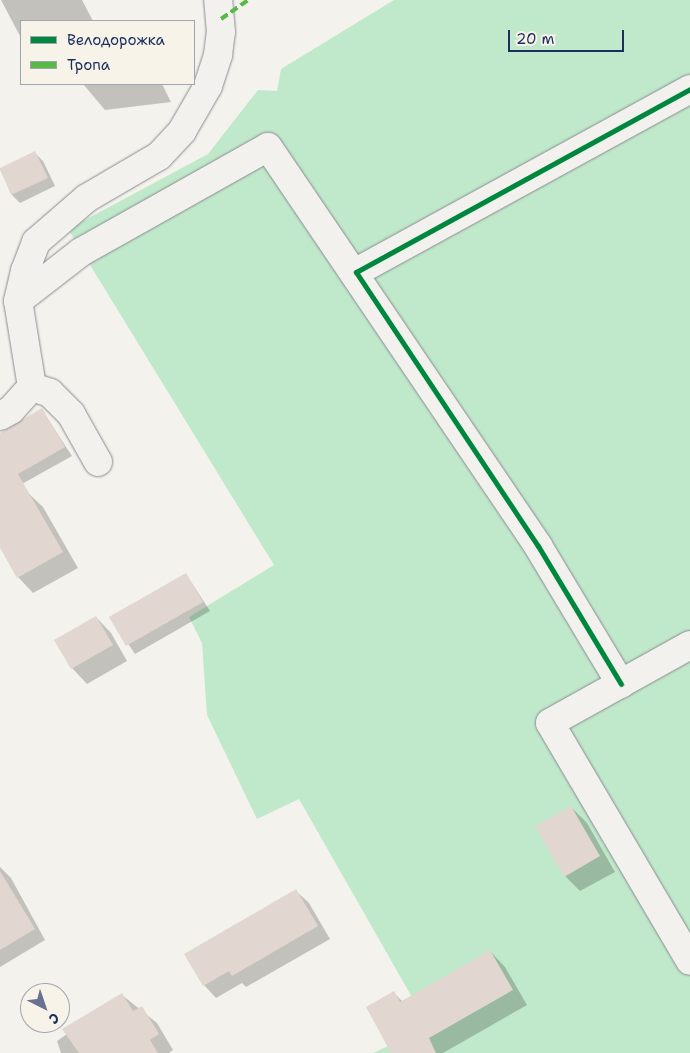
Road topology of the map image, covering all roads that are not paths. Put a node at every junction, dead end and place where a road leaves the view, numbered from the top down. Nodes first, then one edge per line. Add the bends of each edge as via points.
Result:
1 (218, 0) edge
2 (690, 89) edge
3 (356, 272) junction
4 (18, 301) junction
5 (32, 387) junction
6 (0, 416) edge
7 (98, 462) dead end
8 (690, 645) edge
9 (621, 684) junction
10 (690, 961) edge

1 - 4 street via 221,32 218,55 208,86 182,131 159,156 87,198 36,242
2 - 3 street
3 - 4 street via 268,147 81,252
3 - 9 street via 538,546
4 - 5 street
5 - 6 street via 11,410
5 - 7 street via 50,393 71,414
8 - 9 street
9 - 10 street via 550,723

